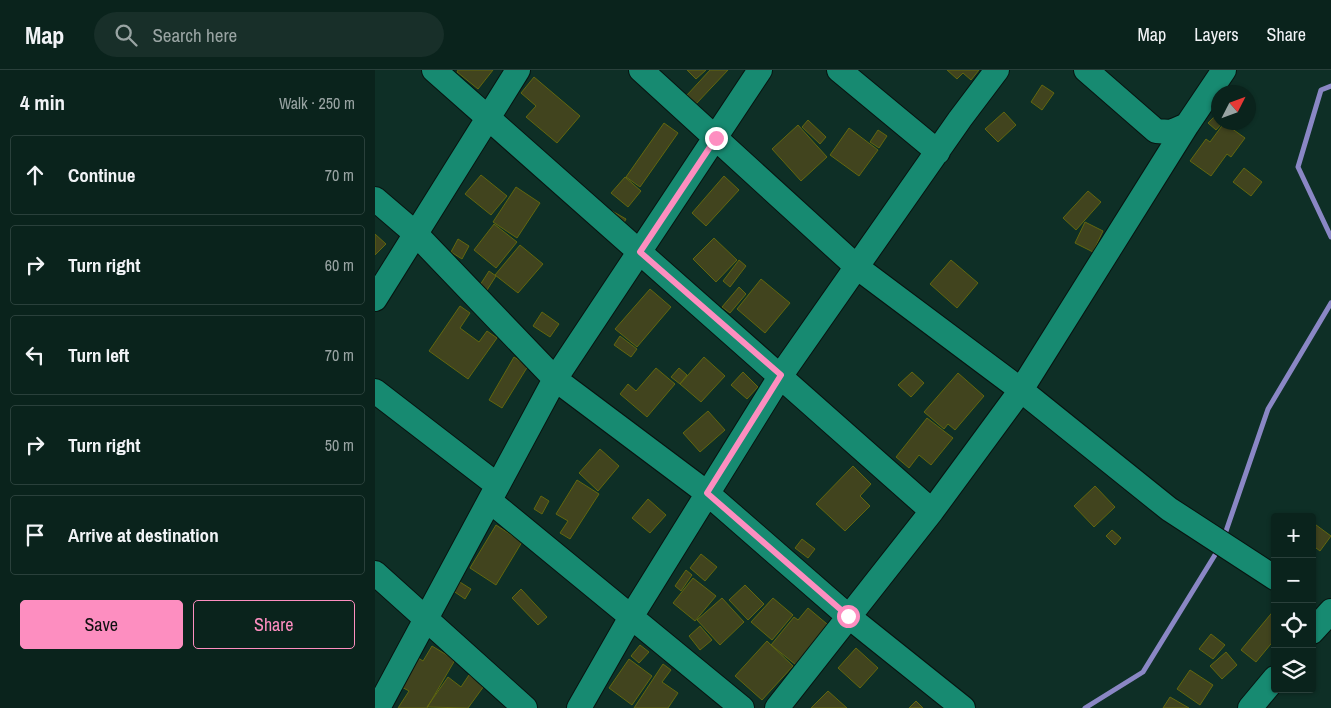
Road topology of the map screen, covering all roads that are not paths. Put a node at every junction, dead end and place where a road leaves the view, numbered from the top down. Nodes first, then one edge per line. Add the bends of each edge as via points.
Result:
1 (434, 70) edge
2 (519, 70) edge
3 (641, 70) edge
4 (761, 70) edge
5 (839, 70) edge
6 (997, 70) edge
7 (1087, 70) edge
8 (1224, 70) edge
9 (488, 118) junction
10 (1187, 125) junction
11 (716, 138) junction
12 (938, 152) junction
13 (375, 200) edge
14 (416, 234) junction
15 (640, 252) junction
16 (858, 268) junction
17 (375, 299) edge
18 (781, 375) junction
19 (555, 379) junction
20 (1021, 390) junction
21 (375, 391) edge
22 (493, 493) junction
23 (707, 493) junction
24 (932, 511) junction
25 (375, 572) edge
26 (1271, 575) edge
27 (1326, 610) edge
28 (848, 616) junction
29 (631, 617) junction
30 (425, 620) junction
31 (1316, 626) edge
32 (1271, 683) edge
33 (378, 708) edge
34 (525, 708) edge
35 (579, 708) edge
36 (742, 708) edge
37 (777, 708) edge
38 (963, 708) edge
39 (1250, 708) edge

1 - 9 street
2 - 9 street
3 - 11 street
4 - 11 street
5 - 12 street
6 - 12 street
7 - 10 street via 1156,131 1171,132
8 - 10 street
9 - 14 street
9 - 15 street
10 - 20 street
11 - 15 street
11 - 16 street
12 - 16 street
13 - 14 street
14 - 17 street
14 - 19 street
15 - 18 street
15 - 19 street
16 - 18 street
16 - 20 street
18 - 23 street
18 - 24 street
19 - 22 street
19 - 23 street
20 - 24 street
20 - 26 street via 1169,509
21 - 22 street
22 - 29 street
22 - 30 street
23 - 28 street
23 - 29 street
24 - 28 street
25 - 30 street
27 - 31 street
28 - 37 street
28 - 38 street
29 - 35 street
29 - 36 street
30 - 33 street
30 - 34 street
32 - 39 street

